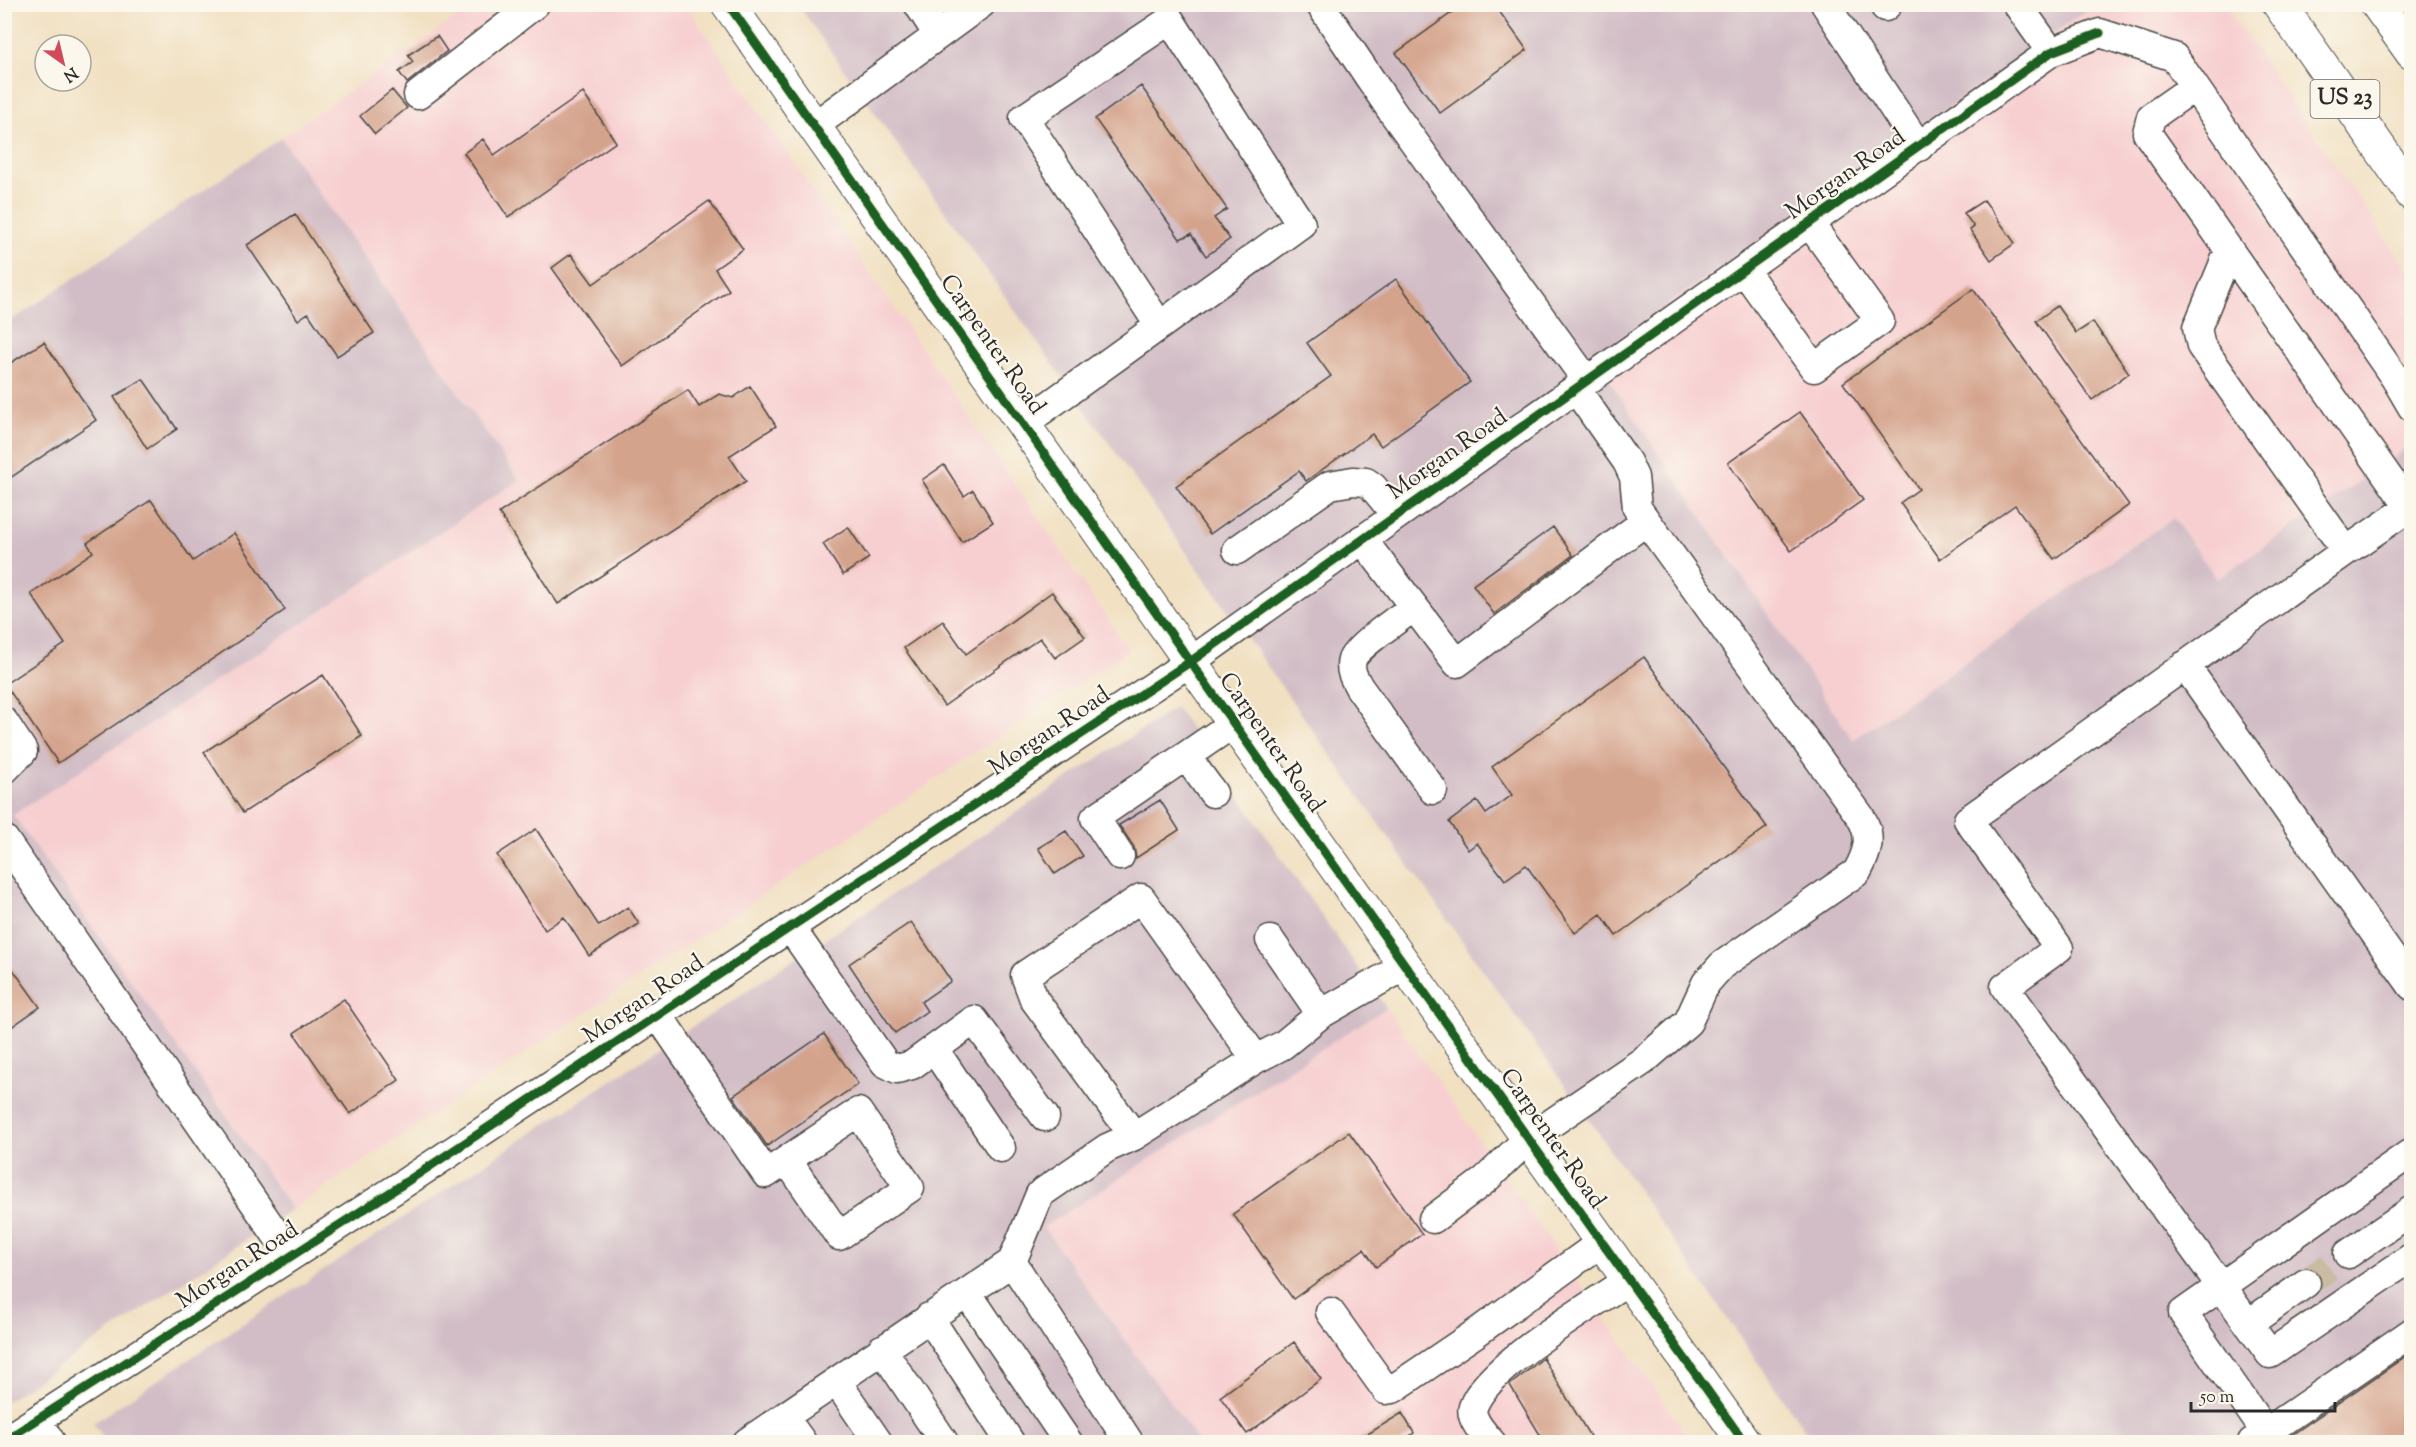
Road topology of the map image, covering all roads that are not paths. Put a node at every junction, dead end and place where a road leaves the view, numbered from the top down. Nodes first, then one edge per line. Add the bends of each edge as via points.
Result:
1 (535, 4) edge
2 (728, 4) edge
3 (918, 4) edge
4 (981, 4) edge
5 (1320, 4) edge
6 (1825, 4) edge
7 (2017, 4) edge
8 (2279, 4) edge
9 (2377, 4) edge
10 (938, 35) junction
11 (2051, 52) junction
12 (2412, 53) edge
13 (2194, 87) junction
14 (418, 95) dead end
15 (814, 126) junction
16 (1919, 147) junction
17 (2412, 194) edge
18 (1810, 224) junction
19 (2229, 251) junction
20 (1744, 270) junction
21 (1159, 325) junction
22 (1582, 385) junction
23 (2412, 407) edge
24 (1023, 424) junction
25 (2410, 509) edge
26 (1396, 515) junction
27 (1646, 521) junction
28 (1362, 539) junction
29 (1237, 550) dead end
30 (2346, 551) junction
31 (1414, 607) junction
32 (1190, 662) junction
33 (2185, 665) junction
34 (4, 722) edge
35 (1234, 723) junction
36 (1186, 756) junction
37 (4, 770) edge
38 (1433, 790) dead end
39 (1213, 792) dead end
40 (4, 839) edge
41 (1120, 856) dead end
42 (790, 927) junction
43 (1270, 940) dead end
44 (1406, 966) junction
45 (2412, 986) edge
46 (1321, 1014) junction
47 (658, 1015) junction
48 (934, 1049) junction
49 (1256, 1059) junction
50 (1045, 1117) dead end
51 (1134, 1136) junction
52 (1528, 1139) junction
53 (1001, 1148) dead end
54 (2412, 1152) edge
55 (787, 1160) dead end
56 (2412, 1210) edge
57 (1433, 1219) dead end
58 (1602, 1242) junction
59 (2348, 1254) tunnel mouth
60 (291, 1256) junction
61 (2412, 1257) edge
62 (1012, 1262) junction
63 (1629, 1280) junction
64 (2306, 1283) tunnel mouth
65 (2220, 1288) junction
66 (968, 1294) junction
67 (1330, 1312) dead end
68 (929, 1317) junction
69 (2248, 1323) junction
70 (2412, 1332) edge
71 (882, 1349) junction
72 (837, 1382) junction
73 (784, 1417) junction
74 (44, 1431) edge
75 (2259, 1438) edge
76 (1736, 1440) edge
77 (4, 1441) edge
78 (747, 1443) edge
79 (802, 1443) edge
80 (878, 1443) edge
81 (944, 1443) edge
82 (1010, 1443) edge
83 (1068, 1443) edge
84 (1129, 1443) edge
85 (1491, 1443) edge

1 - 14 street
2 - 15 main road, Carpenter Road
3 - 10 street
4 - 10 street
5 - 22 street
6 - 16 street
7 - 11 street
8 - 17 main road, US 23
9 - 12 main road
10 - 15 street
11 - 13 street, Morgan Road via 2100,33 2174,57
11 - 16 street, Morgan Road
13 - 19 street via 2151,117 2147,133
13 - 23 street
15 - 24 main road, Carpenter Road
16 - 18 street, Morgan Road
18 - 20 street, Morgan Road
18 - 20 street via 1880,321 1814,368
19 - 25 street
19 - 30 street via 2197,328 2201,346
20 - 22 street, Morgan Road
21 - 21 street via 1301,224 1170,21 1024,118
21 - 24 street
22 - 26 street, Morgan Road
22 - 27 street via 1627,462 1634,477 1637,508
24 - 32 main road, Carpenter Road
25 - 30 street
26 - 28 street, Morgan Road
26 - 29 street via 1366,482 1330,485
27 - 31 street via 1457,663
27 - 52 street via 1860,816 1868,832 1868,850 1857,872 1722,965 1712,975 1688,1022 1643,1061
28 - 31 street
28 - 32 street, Morgan Road
30 - 33 street
31 - 38 street via 1365,644 1352,657 1351,666 1359,687
32 - 35 main road, Carpenter Road
32 - 42 street, Morgan Road
33 - 45 street
33 - 65 street via 1968,820 2059,948 2005,987
34 - 37 street via 23,751
35 - 36 street
35 - 44 main road, Carpenter Road
36 - 39 street
36 - 41 street via 1095,818
40 - 60 street
42 - 47 street, Morgan Road
42 - 48 street via 885,1063 897,1069 912,1065
43 - 46 street
44 - 46 street
44 - 52 main road, Carpenter Road
46 - 49 street via 1283,1045
47 - 55 street via 766,1174
47 - 60 street, Morgan Road
48 - 50 street via 974,1020
48 - 53 street
49 - 51 street
49 - 51 street via 1141,898 1025,975 1034,999
51 - 62 street via 1107,1148 1040,1194
52 - 57 street via 1485,1180
52 - 58 main road, Carpenter Road
54 - 65 street
56 - 59 street
58 - 63 main road, Carpenter Road
58 - 67 street via 1393,1389 1386,1390
60 - 74 street, Morgan Road
61 - 69 street via 2270,1354
62 - 66 street
62 - 84 street
63 - 76 main road, Carpenter Road
63 - 85 street via 1510,1361 1481,1393 1472,1414
64 - 69 street
65 - 69 street
65 - 75 street via 2183,1313
66 - 68 street
66 - 83 street
68 - 71 street
68 - 82 street
70 - 75 street
71 - 72 street
71 - 81 street
72 - 73 street
72 - 80 street
73 - 78 street
73 - 79 street
74 - 77 street, Morgan Road

